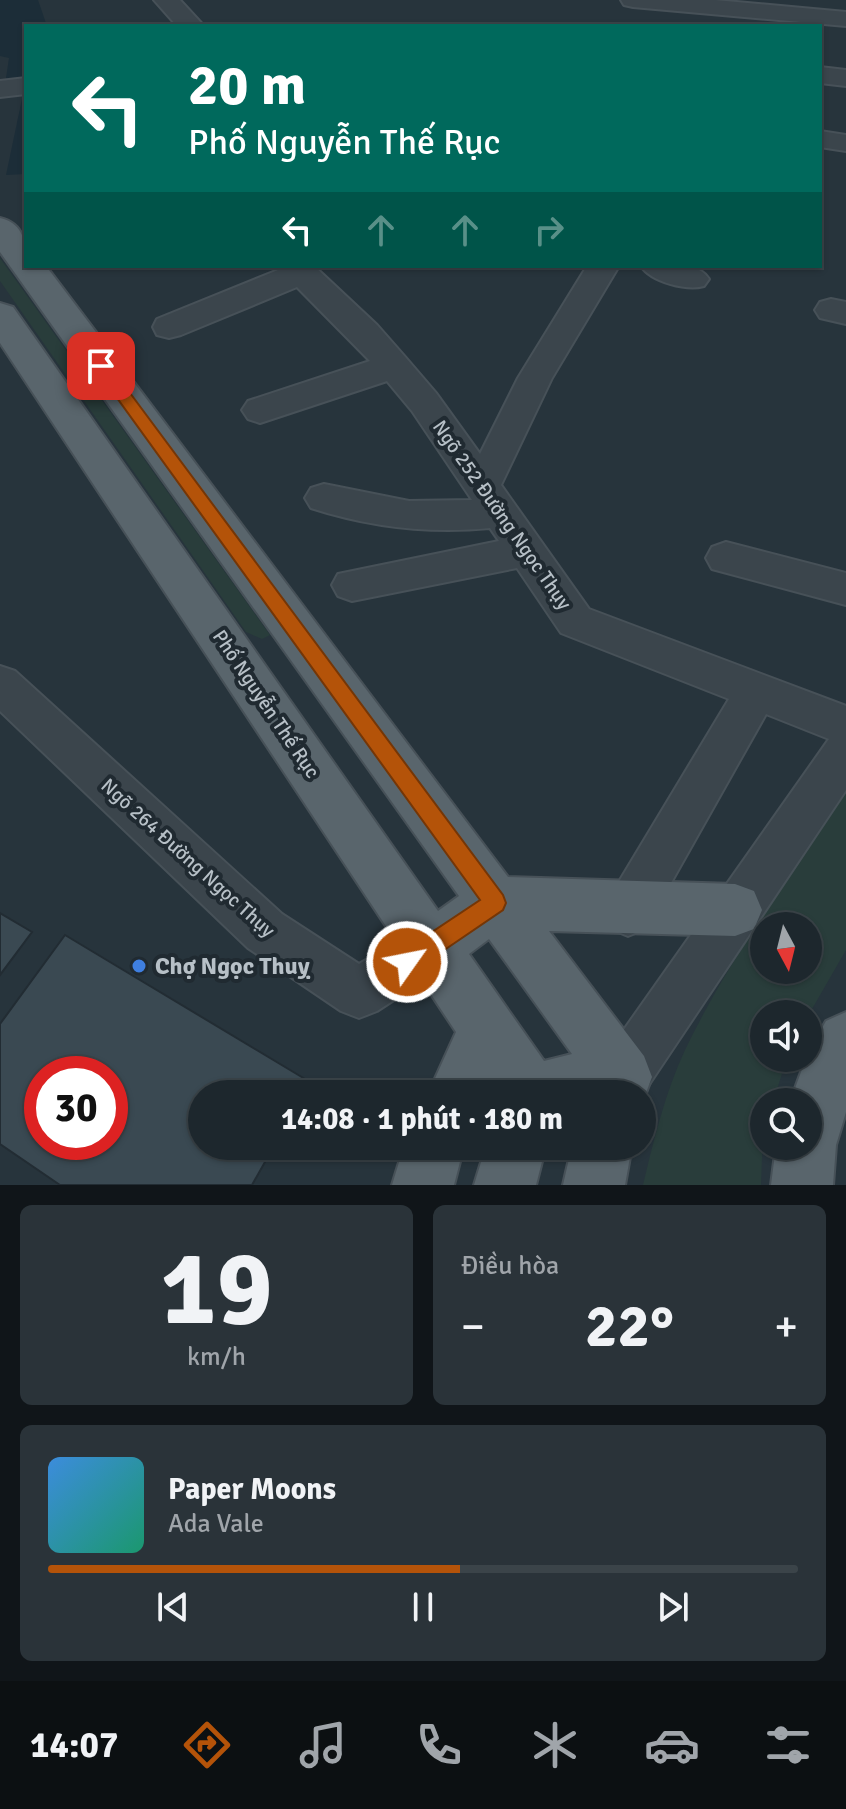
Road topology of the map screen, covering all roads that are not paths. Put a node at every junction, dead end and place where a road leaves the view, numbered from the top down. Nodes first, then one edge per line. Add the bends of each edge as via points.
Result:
1 (166, 0) edge
2 (633, 0) edge
3 (693, 3) edge
4 (816, 8) edge
5 (846, 19) edge
6 (189, 24) edge
7 (822, 75) edge
8 (846, 78) edge
9 (24, 86) edge
10 (0, 89) edge
11 (822, 139) edge
12 (846, 143) edge
13 (0, 228) edge
14 (24, 261) edge
15 (29, 268) edge
16 (602, 268) edge
17 (663, 268) edge
18 (299, 270) edge
19 (693, 279) dead end
20 (169, 327) dead end
21 (3, 328) edge
22 (394, 366) junction
23 (260, 410) dead end
24 (324, 498) dead end
25 (492, 498) junction
26 (525, 551) junction
27 (726, 558) dead end
28 (352, 585) dead end
29 (846, 589) edge
30 (0, 684) edge
31 (756, 692) junction
32 (846, 726) edge
33 (846, 752) edge
34 (495, 903) junction
35 (629, 909) junction
36 (735, 910) junction
37 (432, 947) junction
38 (487, 1029) junction
39 (846, 1041) edge
40 (463, 1080) edge
41 (522, 1080) edge
42 (617, 1080) edge
43 (623, 1080) edge
44 (822, 1094) edge
45 (430, 1160) edge
46 (512, 1160) edge
47 (599, 1160) edge
48 (805, 1160) edge
49 (423, 1185) edge
50 (505, 1185) edge
51 (594, 1185) edge
52 (802, 1185) edge

1 - 6 street
2 - 3 street
3 - 4 street
4 - 5 street
7 - 8 street
9 - 10 street
11 - 12 street
13 - 14 main road
15 - 34 main road
16 - 25 street via 535,378
17 - 19 street
18 - 20 street
18 - 22 street, Ngõ 252 Đường Ngọc Thụy
21 - 37 main road, Phố Nguyễn Thế Rục
22 - 23 street
22 - 25 street, Ngõ 252 Đường Ngọc Thụy
24 - 25 street via 409,516 450,517
25 - 26 street, Ngõ 252 Đường Ngọc Thụy
26 - 28 street
26 - 31 street, Ngõ 252 Đường Ngọc Thụy via 575,621
27 - 29 street
30 - 37 street, Ngõ 264 Đường Ngọc Thụy via 265,931 359,993
31 - 32 street, Ngõ 252 Đường Ngọc Thụy
31 - 35 street
33 - 36 street
34 - 35 main road
34 - 37 main road
34 - 42 main road
35 - 36 main road
36 - 43 street
37 - 38 main road, Phố Nguyễn Thế Rục
38 - 40 main road
38 - 41 main road, Phố Nguyễn Thế Rục
39 - 44 main road
45 - 49 main road
46 - 50 main road
47 - 51 main road
48 - 52 main road

